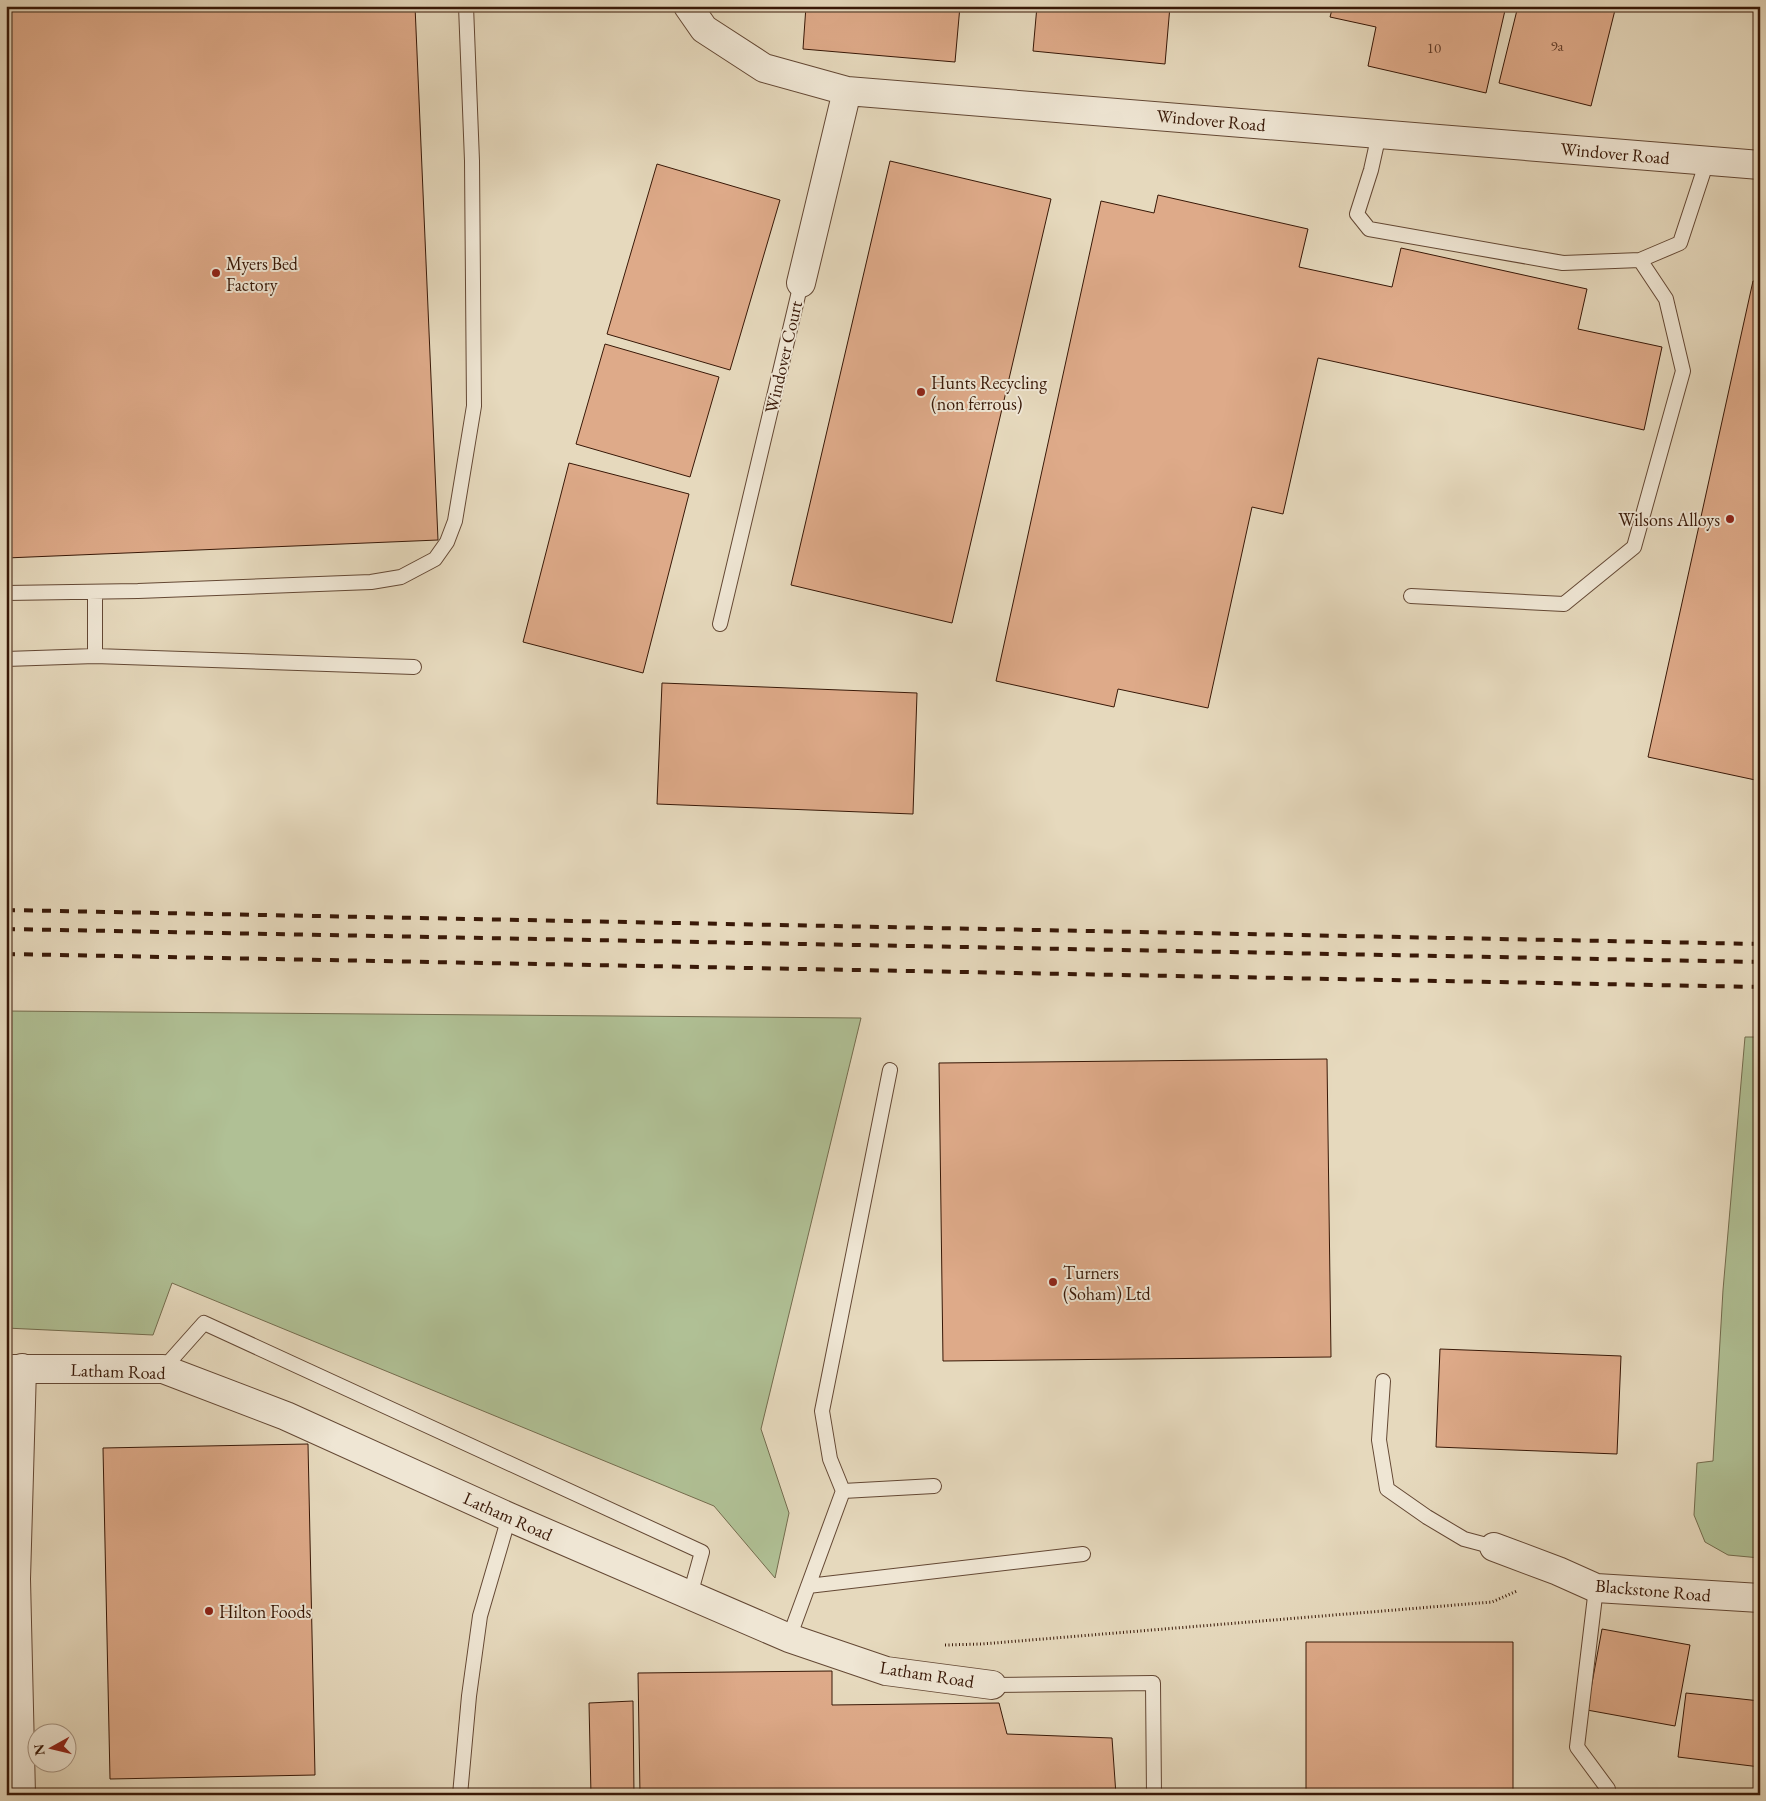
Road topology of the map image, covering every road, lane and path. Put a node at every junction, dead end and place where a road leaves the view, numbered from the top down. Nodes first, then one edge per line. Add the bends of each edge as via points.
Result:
1 (466, 6) edge
2 (688, 6) edge
3 (847, 90) junction
4 (1379, 134) junction
5 (1707, 161) junction
6 (1760, 165) edge
7 (1640, 260) junction
8 (801, 283) joint
9 (94, 592) junction
10 (6, 593) edge
11 (1411, 596) dead end
12 (720, 624) dead end
13 (95, 656) junction
14 (6, 659) edge
15 (414, 668) dead end
16 (890, 1070) dead end
17 (14, 1369) edge
18 (163, 1369) junction
19 (1383, 1381) dead end
20 (934, 1486) dead end
21 (843, 1491) junction
22 (509, 1517) junction
23 (1494, 1547) joint
24 (1084, 1554) dead end
25 (1558, 1571) junction
26 (11, 1579) edge
27 (808, 1586) junction
28 (1596, 1588) junction
29 (690, 1595) junction
30 (1760, 1598) edge
31 (789, 1638) junction
32 (936, 1645) dead end
33 (992, 1685) joint
34 (13, 1742) edge
35 (1608, 1789) dead end
36 (21, 1795) edge
37 (460, 1795) edge
38 (1154, 1795) edge

1 - 9 lane via 472,161 474,406 455,521 447,542 435,559 401,577 371,582
2 - 3 street, Windover Road via 704,30 764,68
3 - 4 street, Windover Road
3 - 8 street, Windover Court
4 - 5 street, Windover Road
4 - 7 lane via 1357,214 1369,229 1563,263
5 - 6 street, Windover Road
5 - 7 lane via 1680,243
7 - 11 lane via 1666,299 1682,371 1634,547 1564,604
8 - 12 lane, Windover Court
9 - 10 lane
9 - 13 lane
13 - 14 lane
13 - 15 lane
16 - 21 lane via 822,1412 830,1458
17 - 18 street, Latham Road
17 - 26 street, Latham Road
18 - 22 street, Latham Road via 286,1416
18 - 29 lane via 204,1323 702,1552
19 - 23 lane via 1379,1440 1387,1489 1464,1539
20 - 21 lane
21 - 27 lane
22 - 29 street, Latham Road
22 - 37 lane via 477,1633
23 - 25 street, Blackstone Road
24 - 27 lane
25 - 28 street, Blackstone Road
25 - 32 path via 1492,1602
26 - 34 street, Latham Road
27 - 31 lane
28 - 30 street, Blackstone Road
28 - 35 lane via 1577,1747
29 - 31 street, Latham Road
31 - 33 street, Latham Road via 886,1670
33 - 38 lane via 1153,1683
34 - 36 street, Latham Road

